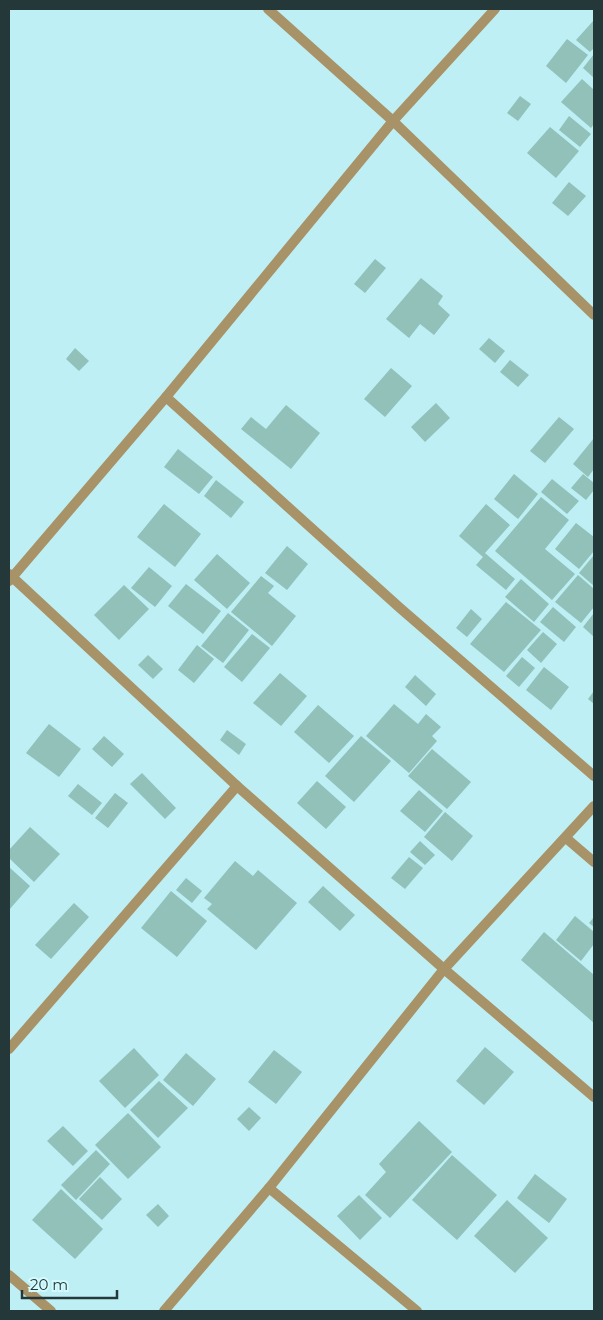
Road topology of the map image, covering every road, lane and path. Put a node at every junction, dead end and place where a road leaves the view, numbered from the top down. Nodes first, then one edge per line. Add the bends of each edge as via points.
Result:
1 (268, 9) edge
2 (495, 9) edge
3 (393, 121) junction
4 (594, 315) edge
5 (166, 398) junction
6 (10, 577) edge
7 (594, 776) edge
8 (237, 786) junction
9 (594, 806) edge
10 (566, 838) junction
11 (594, 862) edge
12 (444, 969) junction
13 (9, 1049) edge
14 (594, 1097) edge
15 (269, 1188) junction
16 (9, 1275) edge
17 (51, 1311) edge
18 (164, 1311) edge
19 (417, 1311) edge

1 - 3 street
2 - 3 street
3 - 4 street
3 - 5 street
5 - 6 street
5 - 7 street via 400,608
6 - 8 street
8 - 12 street
8 - 13 street
9 - 10 street
10 - 11 street
10 - 12 street
12 - 14 street
12 - 15 street
15 - 18 street
15 - 19 street
16 - 17 street

